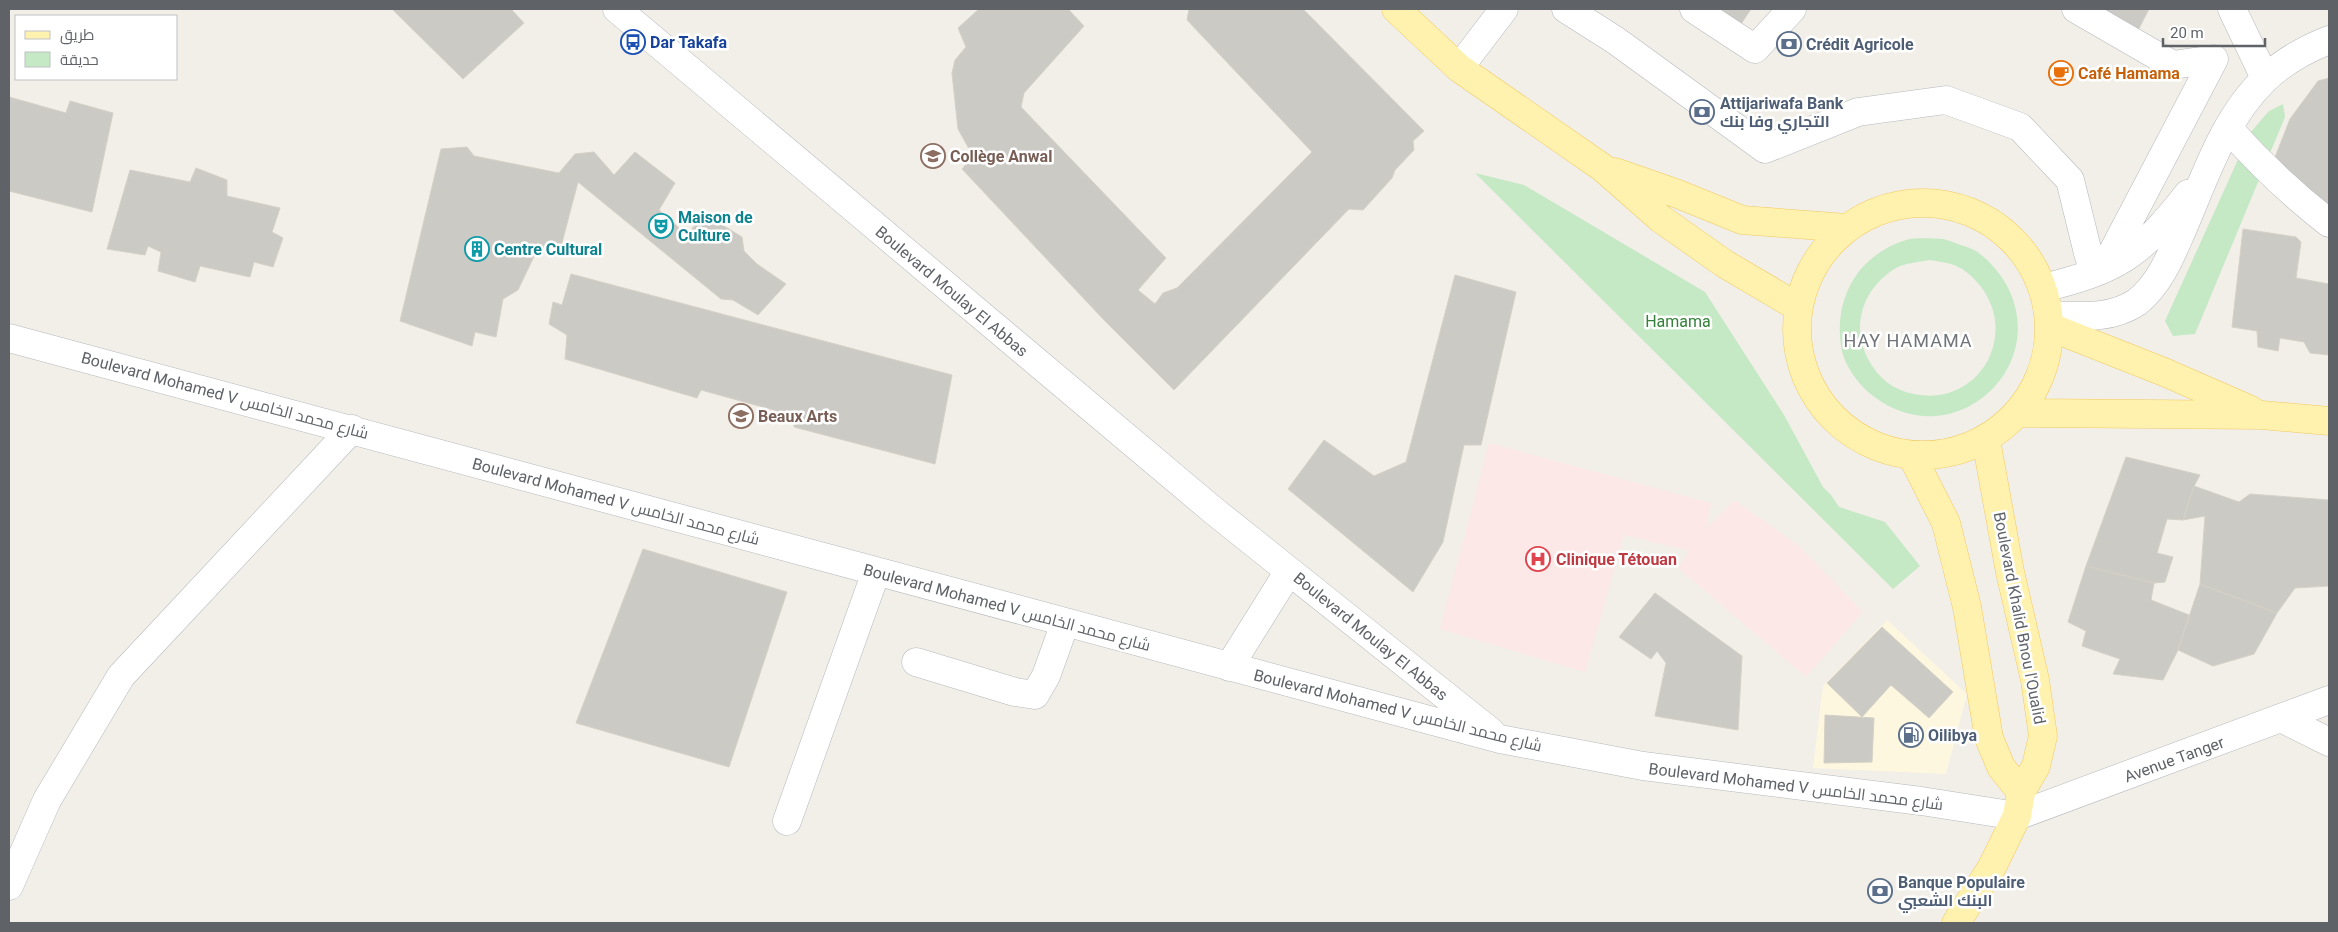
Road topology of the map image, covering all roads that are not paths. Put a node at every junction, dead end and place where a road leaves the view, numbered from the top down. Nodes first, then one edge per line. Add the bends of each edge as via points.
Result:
1 (617, 9) edge
2 (1396, 9) edge
3 (1504, 9) edge
4 (1566, 9) edge
5 (1694, 9) edge
6 (1792, 9) edge
7 (2076, 9) edge
8 (2232, 9) edge
9 (2329, 40) edge
10 (1459, 68) junction
11 (2265, 78) junction
12 (2229, 129) junction
13 (1603, 168) junction
14 (2207, 169) junction
15 (2329, 223) edge
16 (1847, 228) junction
17 (2043, 288) junction
18 (1798, 307) junction
19 (2050, 321) junction
20 (9, 338) edge
21 (2019, 413) junction
22 (2262, 415) junction
23 (2329, 422) edge
24 (352, 429) junction
25 (1986, 440) junction
26 (1912, 456) junction
27 (1289, 571) junction
28 (876, 572) junction
29 (1065, 623) junction
30 (916, 662) dead end
31 (1229, 667) junction
32 (2329, 700) edge
33 (2283, 719) junction
34 (1500, 739) junction
35 (2329, 742) edge
36 (2019, 804) junction
37 (787, 821) dead end
38 (9, 886) edge
39 (1957, 923) edge

1 - 27 street, Boulevard Moulay El Abbas
2 - 10 main road
3 - 10 street
4 - 7 street via 1615,40 1765,149 1858,112 1946,100 2020,127 2070,180 2089,257 2108,261 2214,59 2173,65
5 - 6 street via 1755,49
8 - 11 street
9 - 11 street via 2305,50
10 - 13 main road
11 - 12 street via 2245,101
12 - 14 street
12 - 15 street via 2262,166
13 - 16 main road via 1742,220
13 - 18 main road via 1661,219 1725,264
14 - 17 street via 2144,245 2115,265 2081,279
14 - 19 street via 2164,269 2137,302 2116,313
16 - 17 main road via 1882,210 1921,203 1960,208 1996,226 2024,253
16 - 18 main road via 1824,249 1807,277
17 - 19 main road
18 - 26 main road via 1800,359 1822,406 1862,440
19 - 21 main road via 2043,373
19 - 22 main road
20 - 24 street, Boulevard Mohamed V شارع محمد الخامس
21 - 22 main road
21 - 25 main road
22 - 23 main road
24 - 28 street, Boulevard Mohamed V شارع محمد الخامس
24 - 38 street via 121,676 47,800
25 - 26 main road via 1950,453
25 - 36 main road, Boulevard Khalid Bnou l'Oualid via 2010,572 2035,680 2043,736 2036,766
26 - 36 main road via 1946,523 1967,607 1989,738
27 - 31 street, Boulevard Moulay El Abbas
27 - 34 street, Boulevard Moulay El Abbas
28 - 29 street, Boulevard Mohamed V شارع محمد الخامس
28 - 37 street
29 - 30 street via 1046,676 1035,695
29 - 31 street, Boulevard Mohamed V شارع محمد الخامس
31 - 34 street, Boulevard Mohamed V شارع محمد الخامس
32 - 33 street, Avenue Tanger
33 - 35 street
33 - 36 street, Avenue Tanger
34 - 36 street, Boulevard Mohamed V شارع محمد الخامس via 1643,766 1921,801
36 - 39 main road, Boulevard Khalid Bnou l'Oualid via 1992,867

